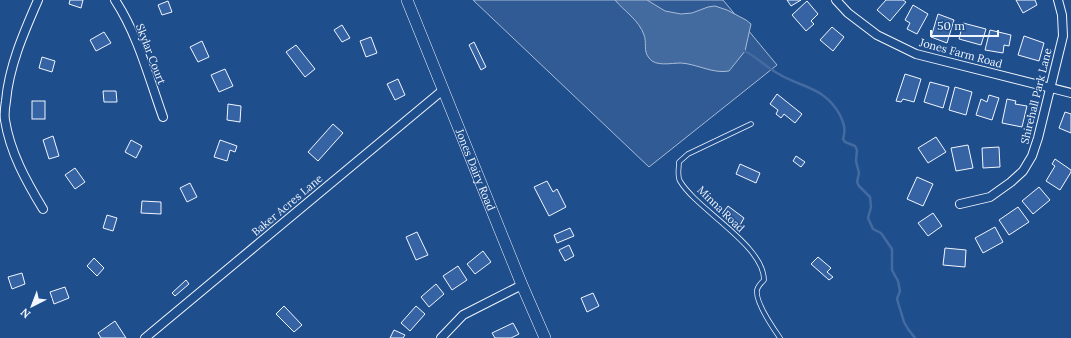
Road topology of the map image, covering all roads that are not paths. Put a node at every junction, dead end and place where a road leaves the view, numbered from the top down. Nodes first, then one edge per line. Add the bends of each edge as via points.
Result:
1 (38, 0) edge
2 (115, 0) edge
3 (407, 0) edge
4 (836, 0) edge
5 (1058, 0) edge
6 (1050, 87) junction
7 (443, 90) junction
8 (1071, 92) edge
9 (163, 117) dead end
10 (2, 119) edge
11 (750, 124) dead end
12 (960, 204) dead end
13 (43, 209) dead end
14 (522, 285) junction
15 (144, 338) edge
16 (441, 338) edge
17 (546, 338) edge
18 (780, 338) edge

1 - 10 street via 13,62
2 - 9 street, Skylar Court via 140,52
3 - 7 street, Jones Dairy Road
4 - 6 street, Jones Farm Road via 848,13 877,35 916,54
5 - 6 street, Shirehall Park Lane via 1063,36
6 - 8 street, Jones Farm Road
6 - 12 street, Shirehall Park Lane via 1032,156 1023,170 990,197
7 - 14 street, Jones Dairy Road
7 - 15 street, Baker Acres Lane
10 - 13 street via 24,177
11 - 18 lane, Minna Road via 688,154 679,162 679,179 693,197 725,225 760,263 764,280 757,290 759,300 769,324
14 - 16 street via 463,315
14 - 17 street, Jones Dairy Road

